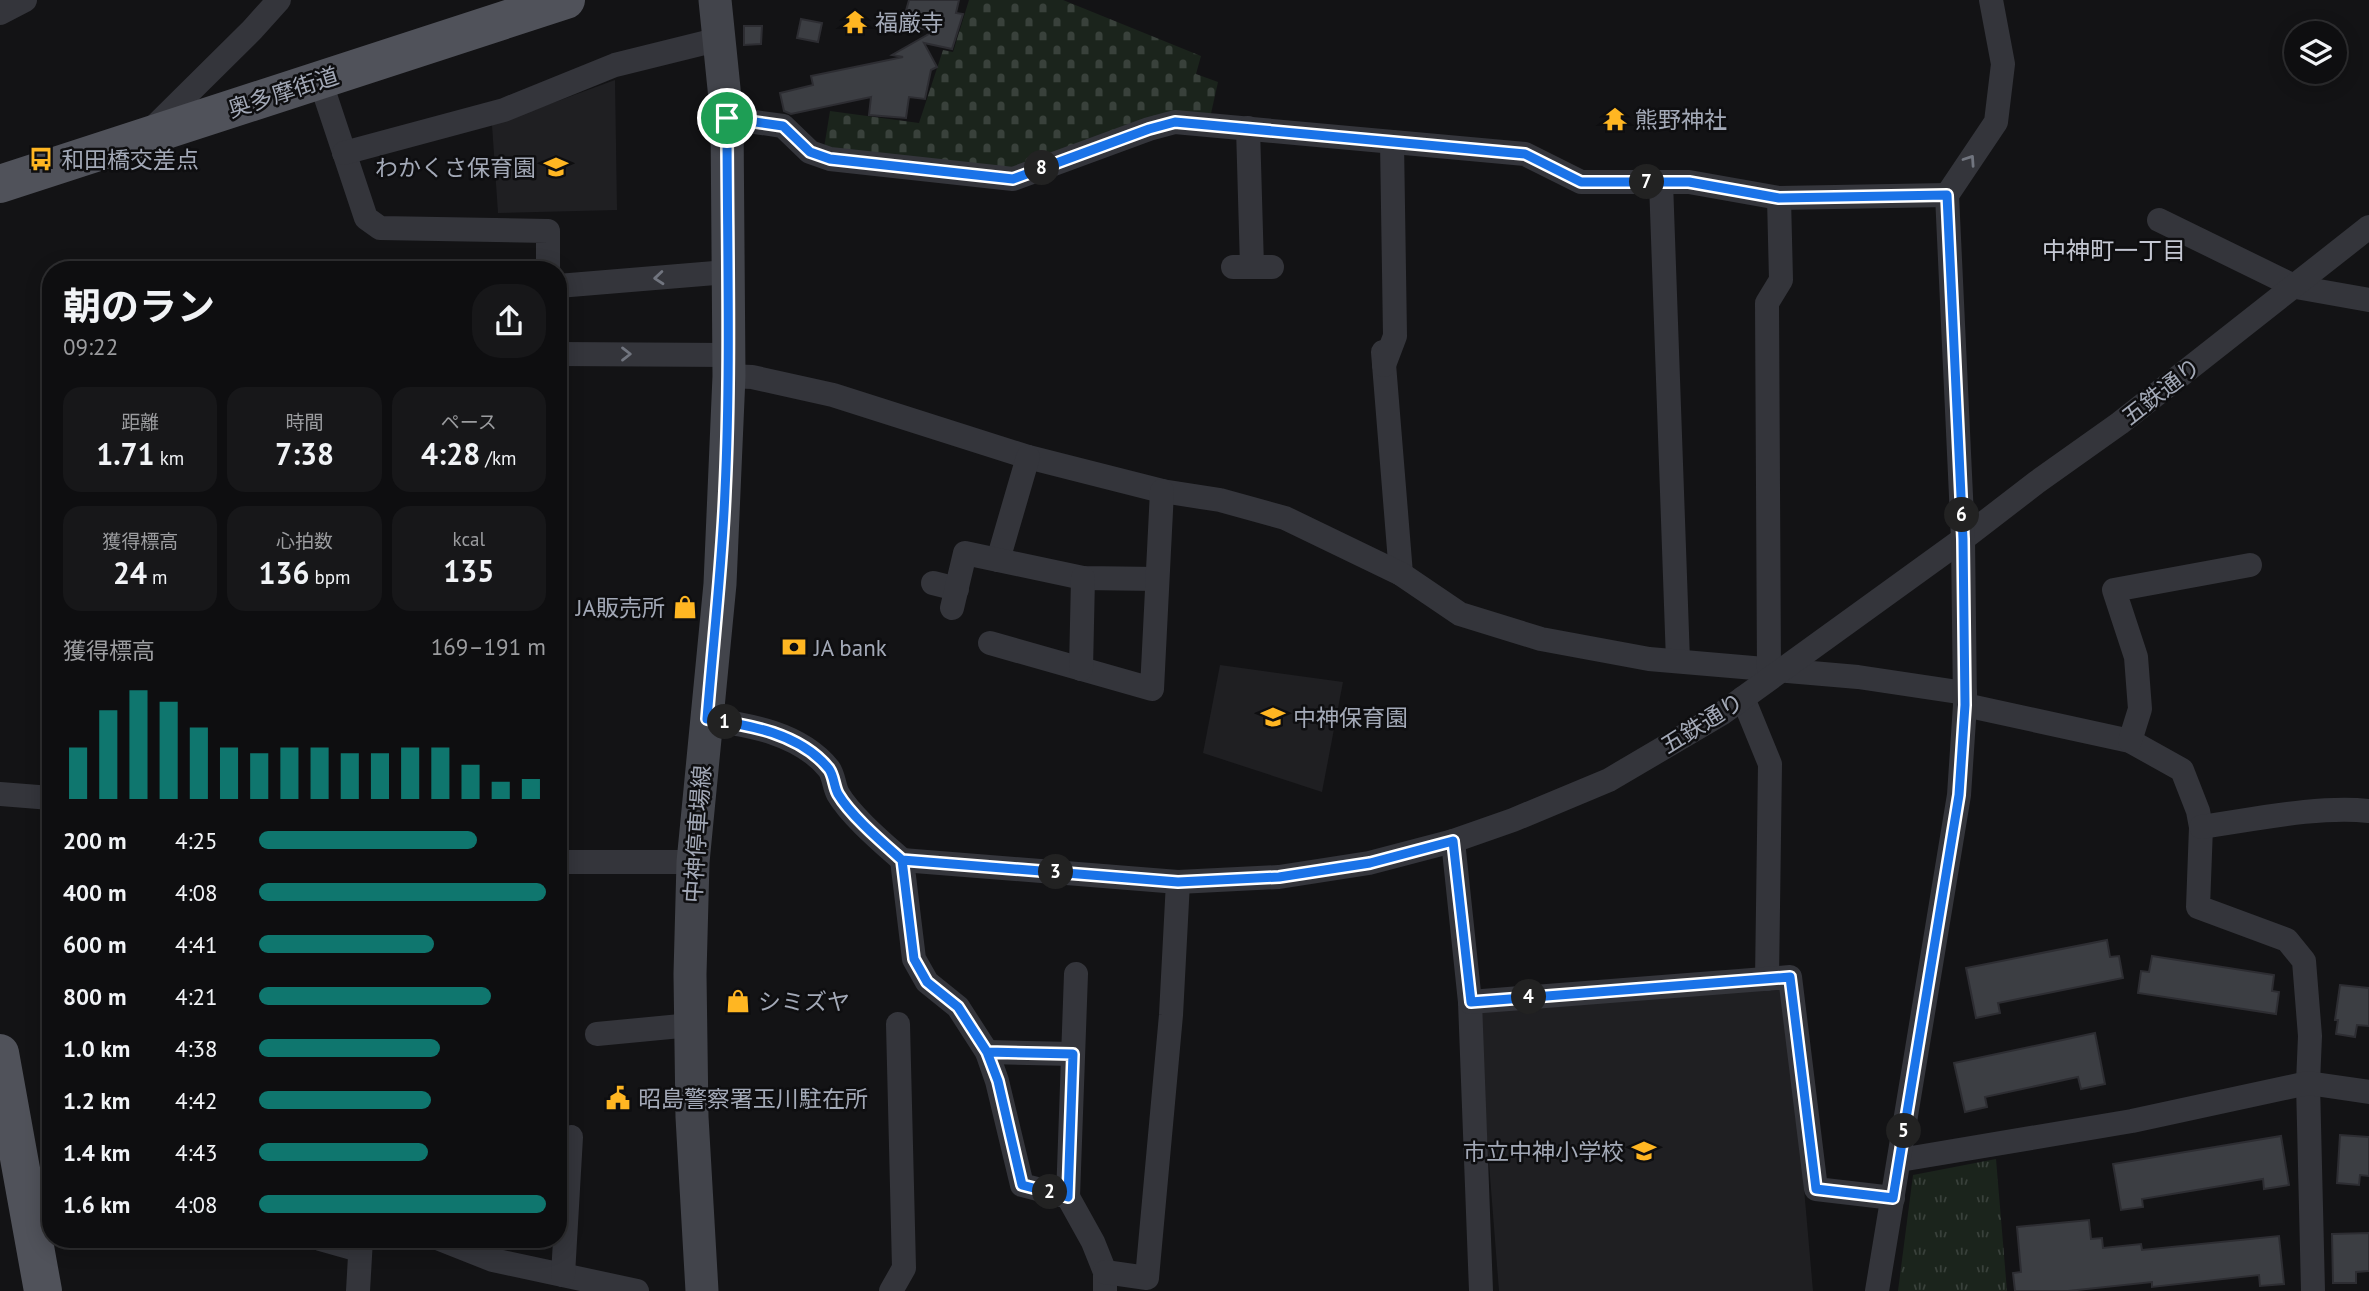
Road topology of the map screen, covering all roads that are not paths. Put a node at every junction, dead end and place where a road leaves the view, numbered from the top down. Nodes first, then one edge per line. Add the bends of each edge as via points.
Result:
1 (25, 0) edge
2 (279, 0) edge
3 (566, 0) edge
4 (715, 0) edge
5 (1991, 0) edge
6 (0, 13) edge
7 (720, 39) junction
8 (320, 80) junction
9 (727, 118) junction
10 (1248, 128) junction
11 (141, 139) junction
12 (1392, 142) junction
13 (344, 153) junction
14 (1661, 182) junction
15 (0, 184) edge
16 (1947, 195) junction
17 (1779, 198) junction
18 (2159, 220) dead end
19 (2369, 227) edge
20 (548, 261) edge
21 (1252, 267) dead end
22 (727, 272) junction
23 (567, 285) edge
24 (2296, 287) junction
25 (2369, 300) edge
26 (567, 355) edge
27 (728, 365) junction
28 (1028, 457) junction
29 (1162, 491) junction
30 (1963, 539) junction
31 (998, 560) junction
32 (2250, 565) dead end
33 (1401, 574) junction
34 (1083, 578) junction
35 (1157, 579) junction
36 (933, 583) dead end
37 (990, 643) dead end
38 (1678, 661) junction
39 (1081, 669) junction
40 (1775, 671) junction
41 (1743, 698) junction
42 (1965, 699) junction
43 (707, 719) junction
44 (2130, 741) junction
45 (0, 794) edge
46 (42, 797) edge
47 (2369, 811) edge
48 (2201, 827) junction
49 (1453, 841) junction
50 (902, 860) junction
51 (567, 862) edge
52 (693, 862) junction
53 (1178, 882) junction
54 (1076, 974) dead end
55 (1767, 979) junction
56 (1471, 1002) junction
57 (898, 1024) dead end
58 (691, 1025) junction
59 (597, 1034) dead end
60 (0, 1052) edge
61 (987, 1052) junction
62 (1073, 1054) junction
63 (2308, 1083) junction
64 (2369, 1092) edge
65 (7, 1131) edge
66 (571, 1136) dead end
67 (1900, 1160) junction
68 (1068, 1197) junction
69 (1893, 1198) junction
70 (567, 1206) edge
71 (360, 1248) edge
72 (463, 1248) edge
73 (565, 1248) edge
74 (563, 1275) junction
75 (1105, 1282) edge
76 (43, 1291) edge
77 (358, 1291) edge
78 (637, 1291) edge
79 (702, 1291) edge
80 (891, 1291) edge
81 (1481, 1291) edge
82 (1877, 1291) edge
83 (2313, 1291) edge

1 - 6 street
2 - 11 street
3 - 8 main road, 奥多摩街道
4 - 7 main road, 中神停車場線
16 -> 5 street via 1996,122 2003,64
7 - 9 main road, 中神停車場線
7 - 13 street via 615,65 504,110
8 - 11 main road, 奥多摩街道
8 - 13 street
9 - 10 street via 783,126 810,152 830,159 1013,179 1175,122
9 - 22 main road, 中神停車場線
10 - 12 street
10 - 21 street
11 - 15 main road, 奥多摩街道
12 - 14 street via 1525,154 1581,182
12 - 33 street via 1395,337 1383,358
13 - 20 street via 366,218 380,228 548,231
14 - 17 street via 1689,182
14 - 38 street
16 - 17 street
16 - 30 street
17 - 40 street via 1781,280 1767,303
18 - 24 street
19 - 24 street, 五鉄通り
22 -> 23 street
22 - 27 main road, 中神停車場線
24 - 25 street
24 - 30 street, 五鉄通り
26 -> 27 street
27 - 28 street via 752,377 833,396
27 - 43 main road, 中神停車場線 via 720,584
28 - 29 street
28 - 31 street
29 - 33 street via 1220,500 1285,518
29 - 35 street
30 - 40 street, 五鉄通り
30 - 42 street
31 - 34 street
31 - 36 street via 965,553 955,599
32 - 44 street via 2113,590 2136,657 2140,709
33 - 38 street via 1460,614 1541,639
34 - 35 street
34 - 39 street
35 - 39 street via 1152,689
37 - 39 street
38 - 40 street
40 - 41 street, 五鉄通り
40 - 42 street via 1858,677
41 - 49 street, 五鉄通り via 1609,780
41 - 55 street via 1770,764
42 - 44 street
42 - 67 street via 1959,795
43 - 50 street via 752,726 799,744 830,770 838,794
43 - 52 main road, 中神停車場線
44 - 48 street via 2182,770
45 - 46 street
47 - 48 street via 2288,815
48 - 63 street via 2198,907 2287,940 2304,961 2310,1036
49 - 53 street, 五鉄通り via 1370,863 1279,877
49 - 56 street
50 - 53 street, 五鉄通り
50 - 61 street via 914,959 927,982 958,1007
51 - 52 street
52 - 58 main road, 中神停車場線
53 - 75 street via 1147,1278
54 - 62 street
55 - 56 street
55 - 69 street via 1790,977 1816,1189
56 - 81 street
57 - 80 street via 904,1268
58 - 59 street
58 - 79 main road, 中神停車場線
60 - 65 main road
61 - 62 street
61 - 68 street via 1022,1185
62 - 68 street
63 - 64 street
63 - 67 street via 2132,1121
63 - 83 street
65 - 76 main road
66 - 70 street
67 - 69 street
68 - 75 street via 1093,1242
69 - 82 street
71 - 77 street
72 - 74 street via 493,1260
73 - 74 street
74 - 78 street

